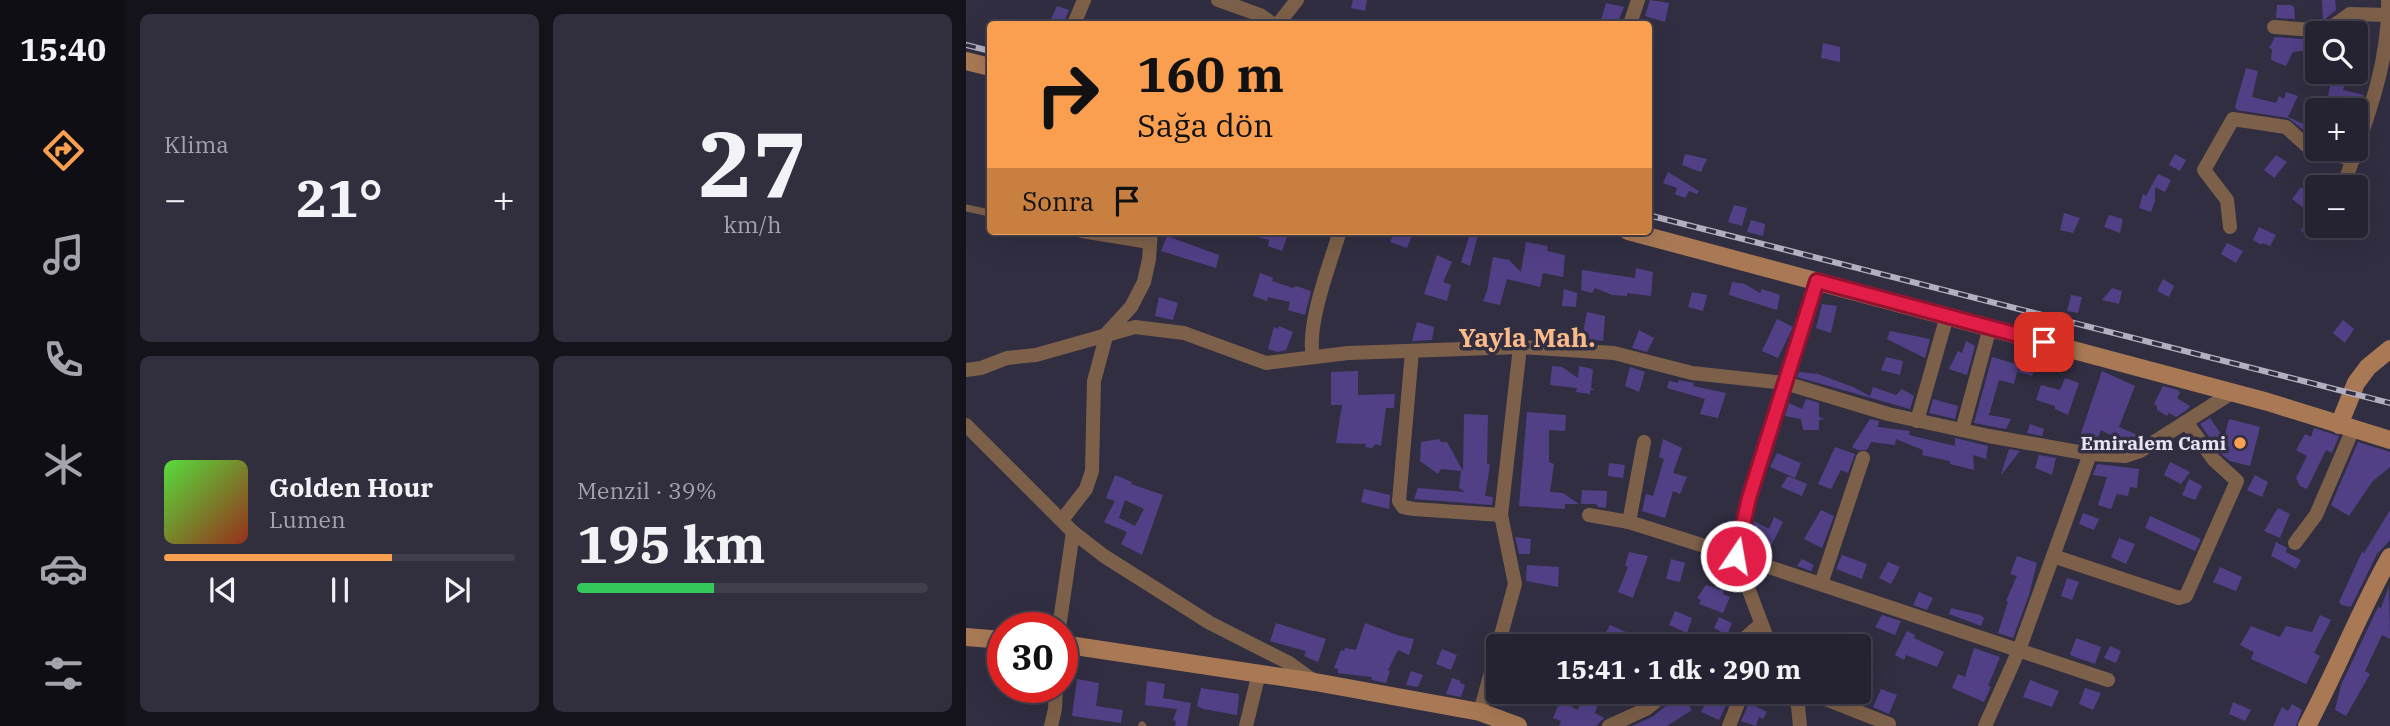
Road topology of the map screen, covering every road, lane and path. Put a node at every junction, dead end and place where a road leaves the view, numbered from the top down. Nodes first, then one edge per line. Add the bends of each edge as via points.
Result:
1 (1084, 0) edge
2 (1218, 0) edge
3 (1297, 0) edge
4 (1638, 0) edge
5 (2389, 4) edge
6 (1075, 21) edge
7 (1269, 21) edge
8 (1280, 21) edge
9 (1631, 21) edge
10 (2274, 27) dead end
11 (966, 61) edge
12 (987, 66) edge
13 (2385, 76) edge
14 (2368, 121) edge
15 (2305, 144) edge
16 (966, 208) edge
17 (987, 212) edge
18 (2230, 227) dead end
19 (1127, 235) edge
20 (1339, 235) edge
21 (1643, 235) edge
22 (1150, 237) edge
23 (1817, 281) junction
24 (1947, 316) junction
25 (1990, 327) junction
26 (1107, 333) junction
27 (1520, 346) junction
28 (2390, 349) edge
29 (1412, 351) junction
30 (1312, 357) junction
31 (966, 370) edge
32 (1785, 383) junction
33 (2233, 392) junction
34 (1917, 421) junction
35 (2186, 422) junction
36 (966, 425) edge
37 (2346, 427) junction
38 (1962, 430) junction
39 (2390, 440) edge
40 (1644, 442) dead end
41 (2090, 454) junction
42 (1863, 458) dead end
43 (1589, 515) dead end
44 (1501, 516) junction
45 (1062, 520) junction
46 (1629, 522) junction
47 (1073, 532) junction
48 (2295, 543) dead end
49 (1736, 556) junction
50 (2053, 556) junction
51 (2390, 557) edge
52 (1821, 584) junction
53 (1061, 612) edge
54 (1760, 624) junction
55 (1501, 634) edge
56 (1749, 634) edge
57 (1765, 634) edge
58 (966, 637) edge
59 (987, 639) edge
60 (1078, 646) edge
61 (2019, 650) junction
62 (1259, 673) junction
63 (2108, 680) dead end
64 (1315, 682) junction
65 (1486, 690) edge
66 (1055, 703) edge
67 (1652, 704) edge
68 (1738, 704) edge
69 (1797, 704) edge
70 (1838, 704) edge
71 (1480, 712) junction
72 (1889, 724) edge
73 (1051, 726) edge
74 (1246, 726) edge
75 (1518, 726) edge
76 (1609, 726) edge
77 (1730, 726) edge
78 (1800, 726) edge
79 (1985, 726) edge
80 (2308, 726) edge

1 - 6 street
2 - 7 street
3 - 8 street
4 - 9 street
5 - 10 street via 2350,14 2326,31
5 - 13 street
11 - 12 street
13 - 14 street
15 - 18 street via 2286,127 2234,119 2204,170 2227,200
16 - 17 lane
19 - 22 street
20 - 30 street via 1310,344
21 - 23 street
22 - 26 street via 1144,282 1131,307
23 - 24 street
23 - 32 street
24 - 25 street
24 - 34 street
25 - 33 street
25 - 38 street
26 - 30 street via 1135,327 1184,333 1266,363
26 - 31 street
26 - 45 street via 1094,381 1092,471 1086,489
27 - 29 street
27 - 32 street via 1614,353 1692,373
27 - 44 street
28 - 37 street via 2356,383
29 - 30 street
29 - 44 street via 1399,501 1414,509
32 - 34 street
32 - 49 street
33 - 35 street
33 - 37 street
34 - 38 street
35 - 41 street via 2125,456
35 - 50 street via 2214,460 2238,481 2186,596 2179,598
36 - 45 street
37 - 39 street
37 - 48 street via 2316,514
38 - 41 street
40 - 46 street
41 - 50 street
42 - 52 street
43 - 46 street
44 - 55 street via 1515,584
45 - 47 street
46 - 49 street
47 - 53 street
47 - 64 street via 1210,623 1289,663
49 - 52 street
49 - 54 street
50 - 61 street
51 - 80 street
52 - 61 street
54 - 56 street
54 - 57 street
58 - 59 street
60 - 62 street
61 - 63 street
61 - 79 street
62 - 64 street
62 - 74 street
64 - 71 street
65 - 71 street
66 - 73 street
67 - 76 street
68 - 77 street
69 - 78 street
70 - 72 street
71 - 75 street

